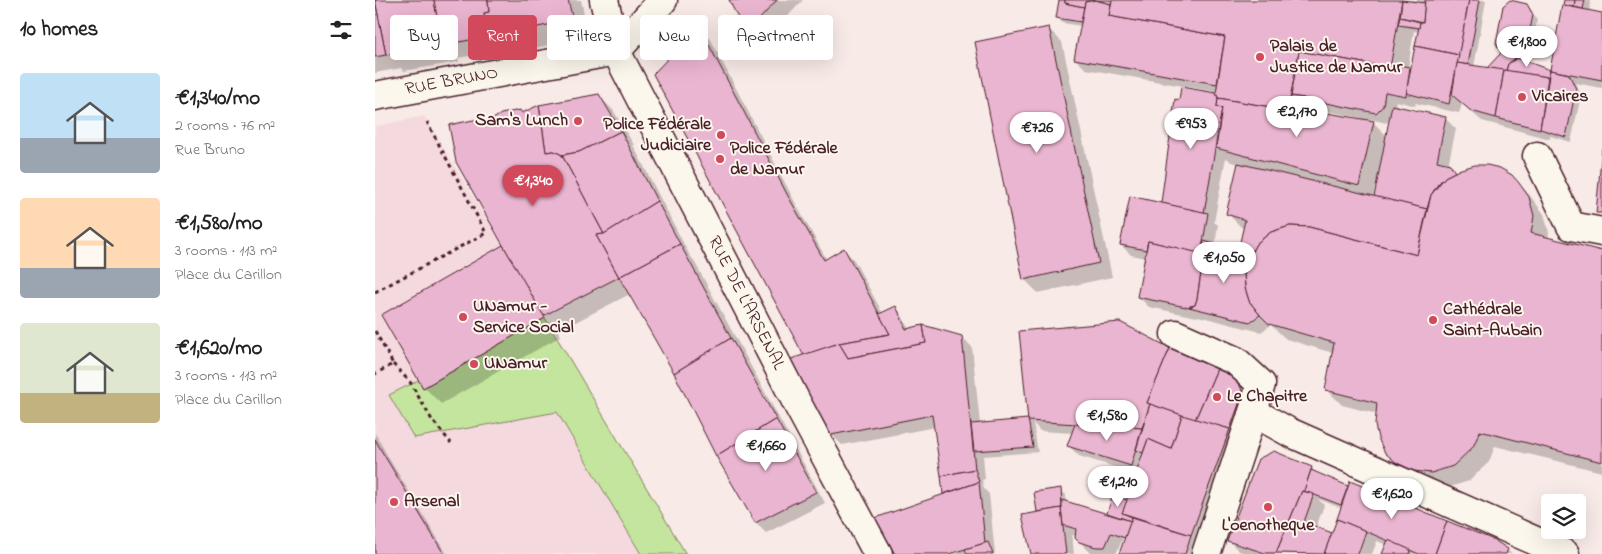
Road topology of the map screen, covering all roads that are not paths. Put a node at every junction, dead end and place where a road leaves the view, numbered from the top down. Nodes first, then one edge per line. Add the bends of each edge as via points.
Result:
1 (603, 0) edge
2 (663, 0) edge
3 (607, 15) edge
4 (630, 36) edge
5 (569, 60) edge
6 (621, 60) edge
7 (375, 96) edge
8 (1537, 156) dead end
9 (1602, 232) edge
10 (1175, 334) dead end
11 (1253, 412) junction
12 (878, 554) edge
13 (1206, 554) edge
14 (1565, 554) edge

1 - 3 street, RUE DE L'ARSENAL
2 - 4 street
5 - 7 street, RUE BRUNO
6 - 12 street, RUE DE L'ARSENAL
8 - 9 street via 1571,226
10 - 11 street via 1235,361 1261,384
11 - 13 street
11 - 14 street via 1289,432

